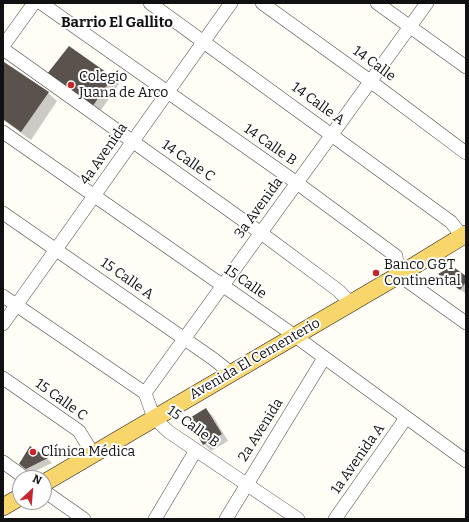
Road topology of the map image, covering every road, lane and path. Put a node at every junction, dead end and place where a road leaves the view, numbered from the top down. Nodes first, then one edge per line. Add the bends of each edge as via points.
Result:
1 (34, 3) edge
2 (42, 3) edge
3 (150, 3) edge
4 (231, 3) edge
5 (262, 3) edge
6 (377, 3) edge
7 (427, 3) edge
8 (410, 26) junction
9 (203, 42) junction
10 (3, 48) edge
11 (466, 67) edge
12 (370, 81) junction
13 (167, 92) junction
14 (3, 132) edge
15 (332, 134) junction
16 (132, 142) junction
17 (466, 154) edge
18 (297, 183) junction
19 (94, 196) junction
20 (3, 213) edge
21 (261, 233) junction
22 (464, 235) edge
23 (56, 249) junction
24 (399, 275) junction
25 (222, 286) junction
26 (3, 296) edge
27 (350, 303) junction
28 (16, 305) junction
29 (466, 323) edge
30 (3, 324) edge
31 (294, 336) junction
32 (184, 338) junction
33 (324, 358) junction
34 (231, 373) junction
35 (3, 378) edge
36 (144, 393) junction
37 (154, 418) junction
38 (406, 418) junction
39 (196, 450) junction
40 (93, 454) junction
41 (466, 461) edge
42 (3, 462) edge
43 (14, 470) edge
44 (52, 478) edge
45 (246, 484) junction
46 (52, 497) edge
47 (12, 502) edge
48 (3, 507) edge
49 (84, 519) edge
50 (155, 519) edge
51 (226, 519) edge
52 (298, 519) edge
53 (335, 519) edge

1 - 10 street
2 - 13 street, 14 Calle B
3 - 9 street, 14 Calle A
4 - 9 street, 4a Avenida
5 - 12 street, 14 Calle
6 - 8 street
7 - 8 street, 3a Avenida
8 - 11 street
8 - 12 street, 3a Avenida
9 - 13 street, 4a Avenida
9 - 15 street, 14 Calle A
10 - 16 street, 14 Calle C
12 - 15 street, 3a Avenida
12 - 17 street, 14 Calle
13 - 16 street, 4a Avenida
13 - 18 street, 14 Calle B
14 - 19 street, 15 Calle
15 - 18 street, 3a Avenida
15 - 22 street, 14 Calle A via 451,222
16 - 19 street, 4a Avenida
16 - 21 street, 14 Calle C
18 - 21 street, 3a Avenida
18 - 24 street, 14 Calle B via 396,256
19 - 23 street, 4a Avenida
19 - 25 street, 15 Calle
20 - 23 street, 15 Calle A
21 - 25 street, 3a Avenida
21 - 27 street, 14 Calle C via 339,291
22 - 24 main road, Avenida El Cementerio
23 - 28 street, 4a Avenida
23 - 32 street, 15 Calle A
24 - 27 main road, Avenida El Cementerio
24 - 29 street
25 - 31 street, 15 Calle
25 - 32 street, 3a Avenida
26 - 28 street
27 - 31 main road, Avenida El Cementerio
28 - 30 street, 4a Avenida
28 - 36 street
31 - 33 street, 15 Calle
31 - 34 main road, Avenida El Cementerio
32 - 34 street, 15 Calle A
32 - 36 street, 3a Avenida
33 - 38 street, 15 Calle
33 - 45 street, 2a Avenida
34 - 37 main road, Avenida El Cementerio
35 - 40 street, 15 Calle C via 79,431
36 - 37 street, 15 Calle B
37 - 39 street, 15 Calle B via 168,432
37 - 40 main road, Avenida El Cementerio
38 - 41 street, 15 Calle
38 - 53 street, 1a Avenida A
39 - 45 street, 15 Calle B
39 - 50 street
40 - 44 main road, Avenida El Cementerio
42 - 43 street
45 - 51 street, 2a Avenida
45 - 52 street, 15 Calle B
46 - 49 street
47 - 48 main road

